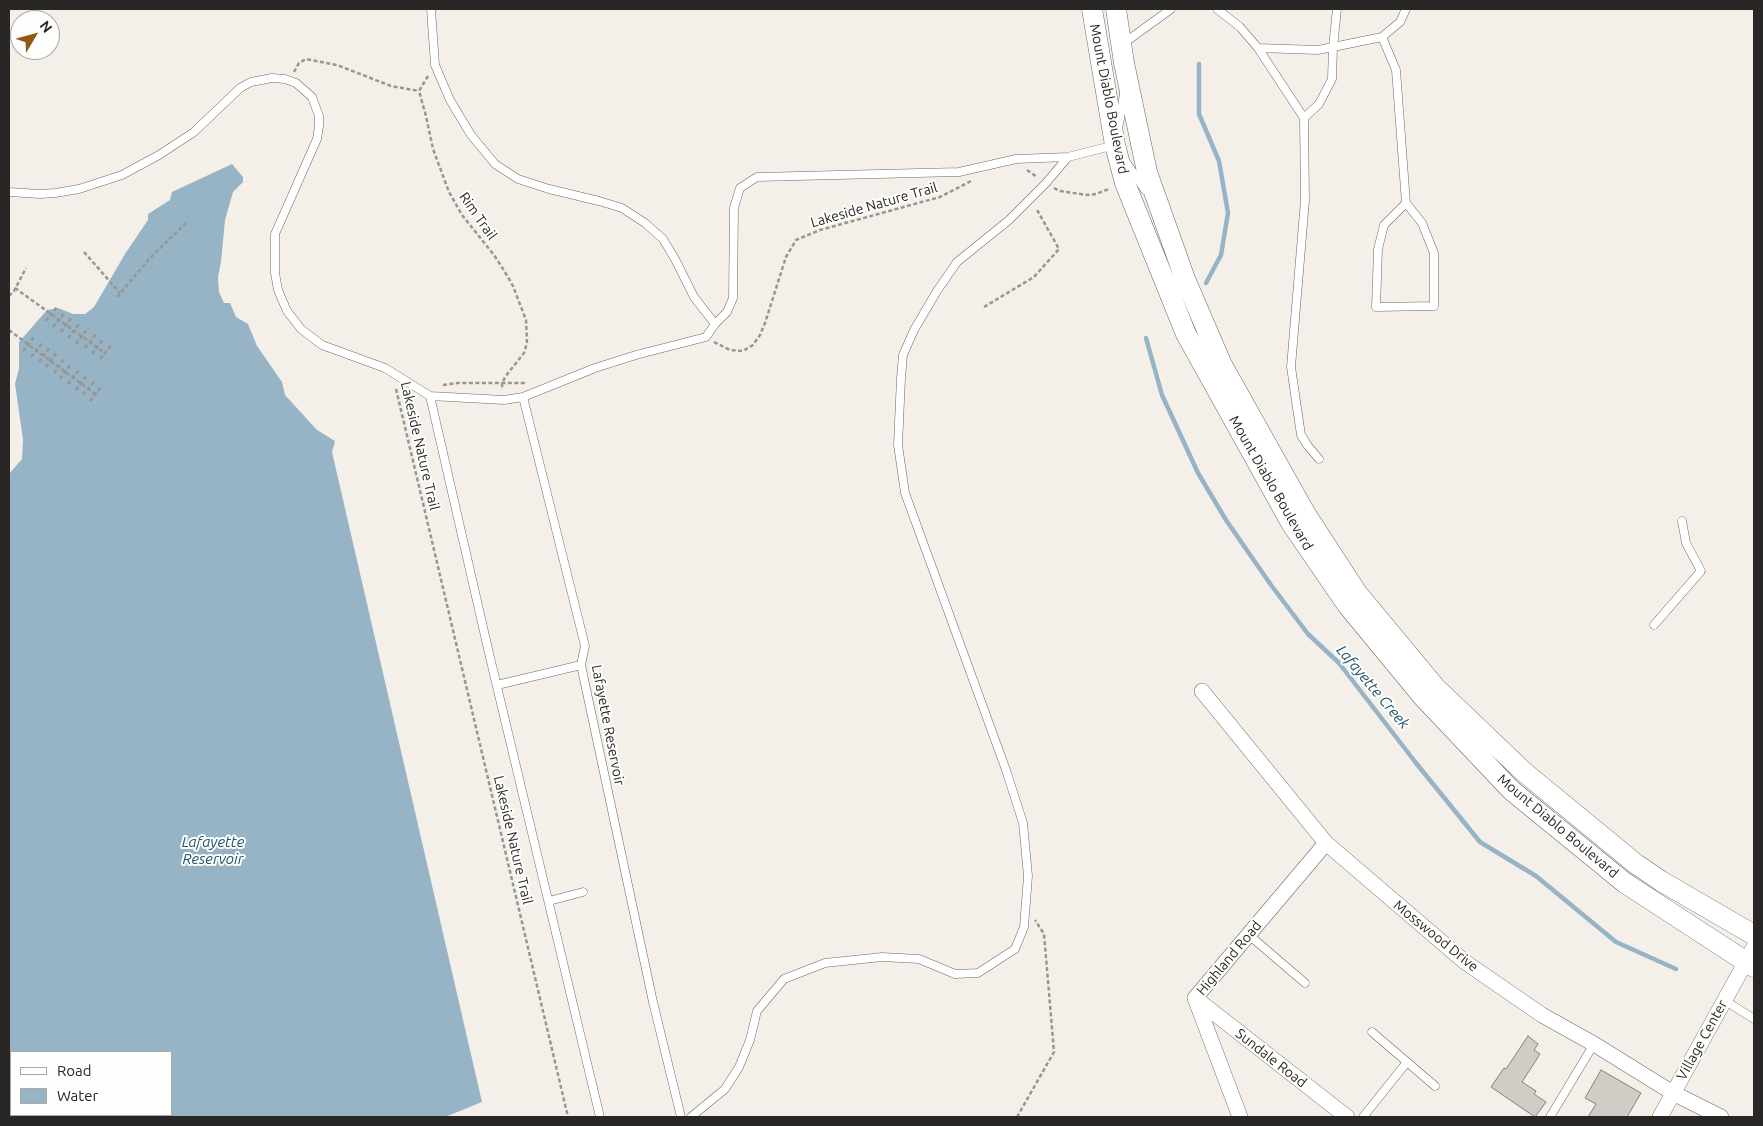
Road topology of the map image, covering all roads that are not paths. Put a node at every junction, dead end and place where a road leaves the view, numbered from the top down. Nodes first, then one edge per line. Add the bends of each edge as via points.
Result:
1 (431, 9) edge
2 (1092, 9) edge
3 (1116, 9) edge
4 (1171, 9) edge
5 (1216, 9) edge
6 (1336, 9) edge
7 (1406, 9) edge
8 (1382, 36) junction
9 (1122, 45) junction
10 (1333, 47) junction
11 (1258, 48) junction
12 (1127, 77) junction
13 (1304, 118) junction
14 (1115, 145) junction
15 (1068, 157) junction
16 (9, 192) edge
17 (1406, 203) junction
18 (1162, 215) junction
19 (715, 324) junction
20 (430, 396) junction
21 (523, 397) junction
22 (1320, 459) dead end
23 (1682, 521) dead end
24 (1654, 625) dead end
25 (581, 665) junction
26 (497, 685) junction
27 (1202, 691) dead end
28 (1326, 843) junction
29 (583, 892) dead end
30 (549, 901) junction
31 (1249, 935) junction
32 (1754, 935) edge
33 (1751, 959) edge
34 (1305, 983) dead end
35 (1195, 998) junction
36 (1724, 1000) junction
37 (1754, 1019) edge
38 (1372, 1032) dead end
39 (1594, 1044) junction
40 (1407, 1062) junction
41 (1435, 1086) dead end
42 (1673, 1093) junction
43 (600, 1117) edge
44 (681, 1117) edge
45 (690, 1117) edge
46 (1240, 1117) edge
47 (1347, 1117) edge
48 (1364, 1117) edge
49 (1550, 1117) edge
50 (1660, 1117) edge
51 (1721, 1117) edge

1 - 19 lane via 435,64 454,107 495,164 518,179 622,208 645,223 676,258 694,297
2 - 14 main road, Mount Diablo Boulevard
3 - 9 main road, Mount Diablo Boulevard
4 - 9 lane
5 - 11 lane via 1240,27
6 - 10 lane
7 - 8 lane via 1400,22
8 - 10 lane
8 - 17 lane via 1396,70
9 - 12 main road, Mount Diablo Boulevard
10 - 11 lane via 1318,50
10 - 13 lane via 1332,79 1319,104
11 - 13 lane
12 - 14 lane
12 - 18 main road, Mount Diablo Boulevard via 1147,172
13 - 22 lane via 1305,200 1291,368 1301,436
14 - 15 lane
14 - 18 lane
14 - 33 main road, Mount Diablo Boulevard via 1125,183 1186,334 1291,523 1348,606 1423,697 1511,790 1625,883
15 - 19 lane via 1016,160 959,172 757,177 740,188 734,208 733,298 727,312
15 - 45 lane via 1009,220 957,262 914,330 903,355 898,445 905,493 1023,823 1028,876 1024,926 1015,949 978,973 955,974 919,959 882,957 825,963 784,979 756,1011 750,1040 724,1089
16 - 20 lane via 55,193 122,175 194,132 240,88 251,82 262,78 296,83 312,97 319,126 317,138 275,234 278,290 296,323 322,345 392,372
17 - 17 lane via 1422,223 1434,253 1434,306 1376,308 1378,249 1384,225
18 - 32 main road, Mount Diablo Boulevard via 1185,280 1222,365 1305,513 1357,593 1435,688 1524,772 1636,864
19 - 21 lane via 706,337 595,368
20 - 21 lane via 504,400
20 - 26 lane
21 - 25 lane, Lafayette Reservoir via 585,646
23 - 24 lane via 1686,543 1701,572
25 - 26 lane
25 - 44 lane, Lafayette Reservoir
26 - 30 lane
27 - 28 street, Mosswood Drive
28 - 31 street, Highland Road
28 - 39 street, Mosswood Drive via 1465,962 1542,1015
29 - 30 lane
30 - 43 lane
31 - 34 lane
31 - 35 street, Highland Road
33 - 36 street, Village Center
35 - 46 street, Highland Road
35 - 47 street, Sundale Road
36 - 37 lane
36 - 42 street, Village Center
38 - 40 lane
39 - 42 street, Mosswood Drive
39 - 49 lane
40 - 41 lane
40 - 48 lane
42 - 50 street, Village Center
42 - 51 street, Mosswood Drive

